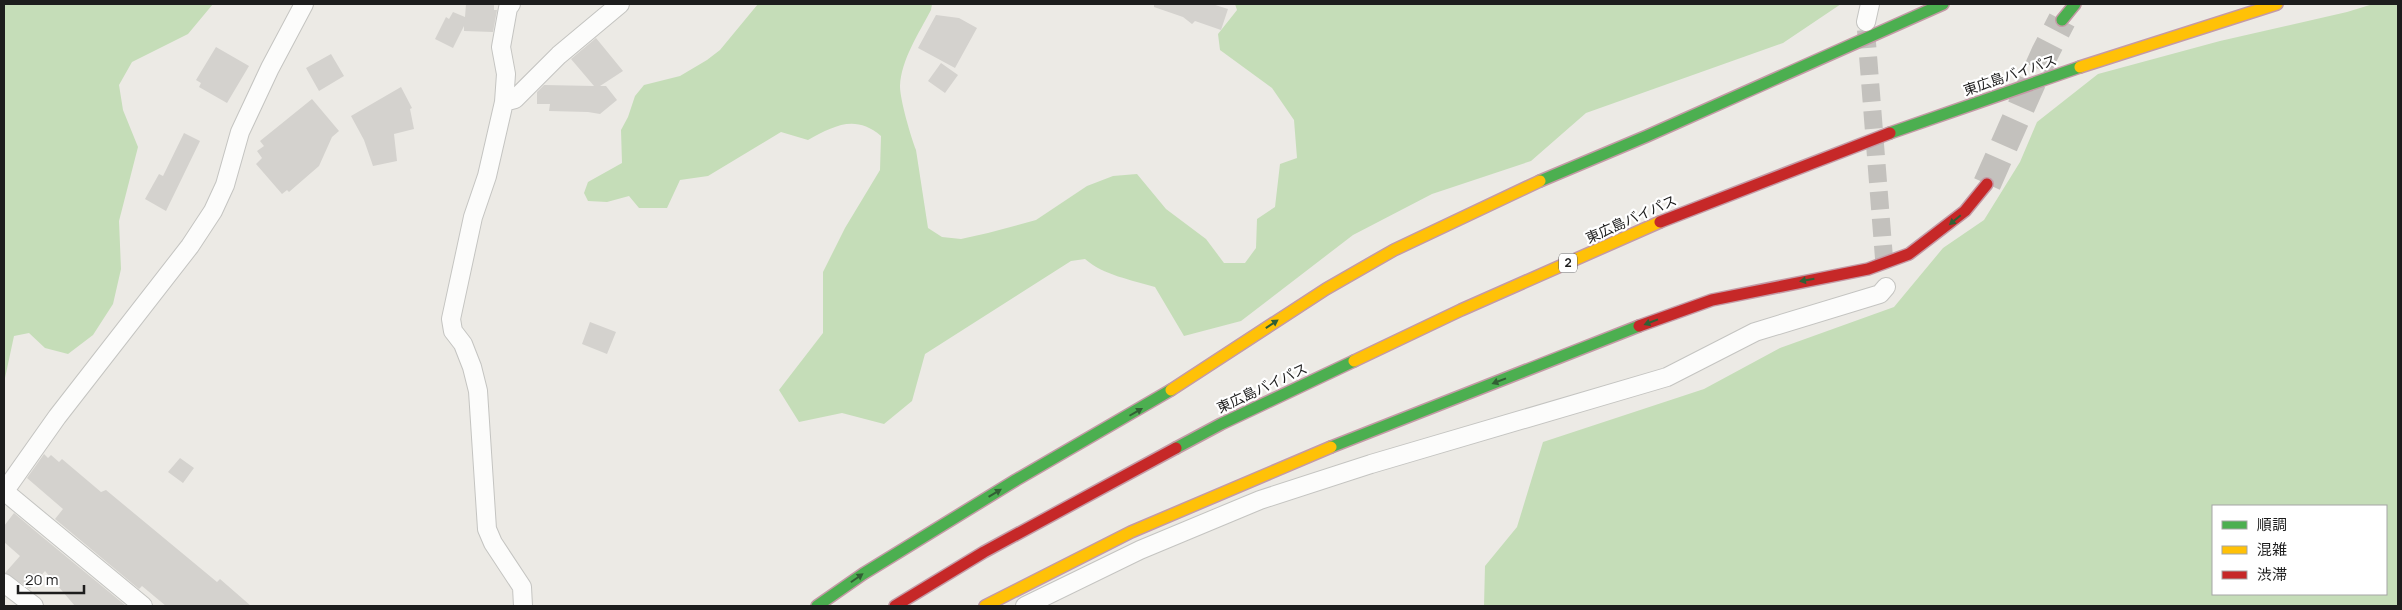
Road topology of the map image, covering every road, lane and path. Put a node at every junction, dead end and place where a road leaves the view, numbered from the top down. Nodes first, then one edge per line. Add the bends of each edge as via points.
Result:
1 (304, 4) edge
2 (511, 4) edge
3 (620, 4) edge
4 (1870, 4) edge
5 (1942, 4) edge
6 (2075, 4) edge
7 (2277, 4) edge
8 (2062, 20) tunnel mouth
9 (1866, 22) tunnel mouth
10 (504, 102) junction
11 (1987, 184) tunnel mouth
12 (1886, 287) dead end
13 (4, 492) edge
14 (4, 583) edge
15 (34, 606) edge
16 (143, 606) edge
17 (523, 606) edge
18 (817, 606) edge
19 (896, 606) edge
20 (985, 606) edge
21 (1025, 606) edge

1 - 13 street via 240,132 214,211
2 - 10 street via 502,47 506,74
3 - 10 street via 559,55 515,99
4 - 9 street
18 -> 5 highway via 872,568 1016,480 1147,406 1326,288 1394,250 1506,195
6 - 8 highway
7 - 19 highway, 東広島バイパス / 2 via 1925,120 1686,211 1461,310 1221,424 984,552
10 - 17 street via 487,176 473,216 451,319 453,331 464,344 478,391 487,529 522,587
11 -> 20 highway via 1966,211 1909,254 1868,269 1712,300 1659,318 1151,522
12 - 21 street via 1880,294 1755,332 1667,376 1260,500 1140,550
13 - 16 street
14 - 15 street

